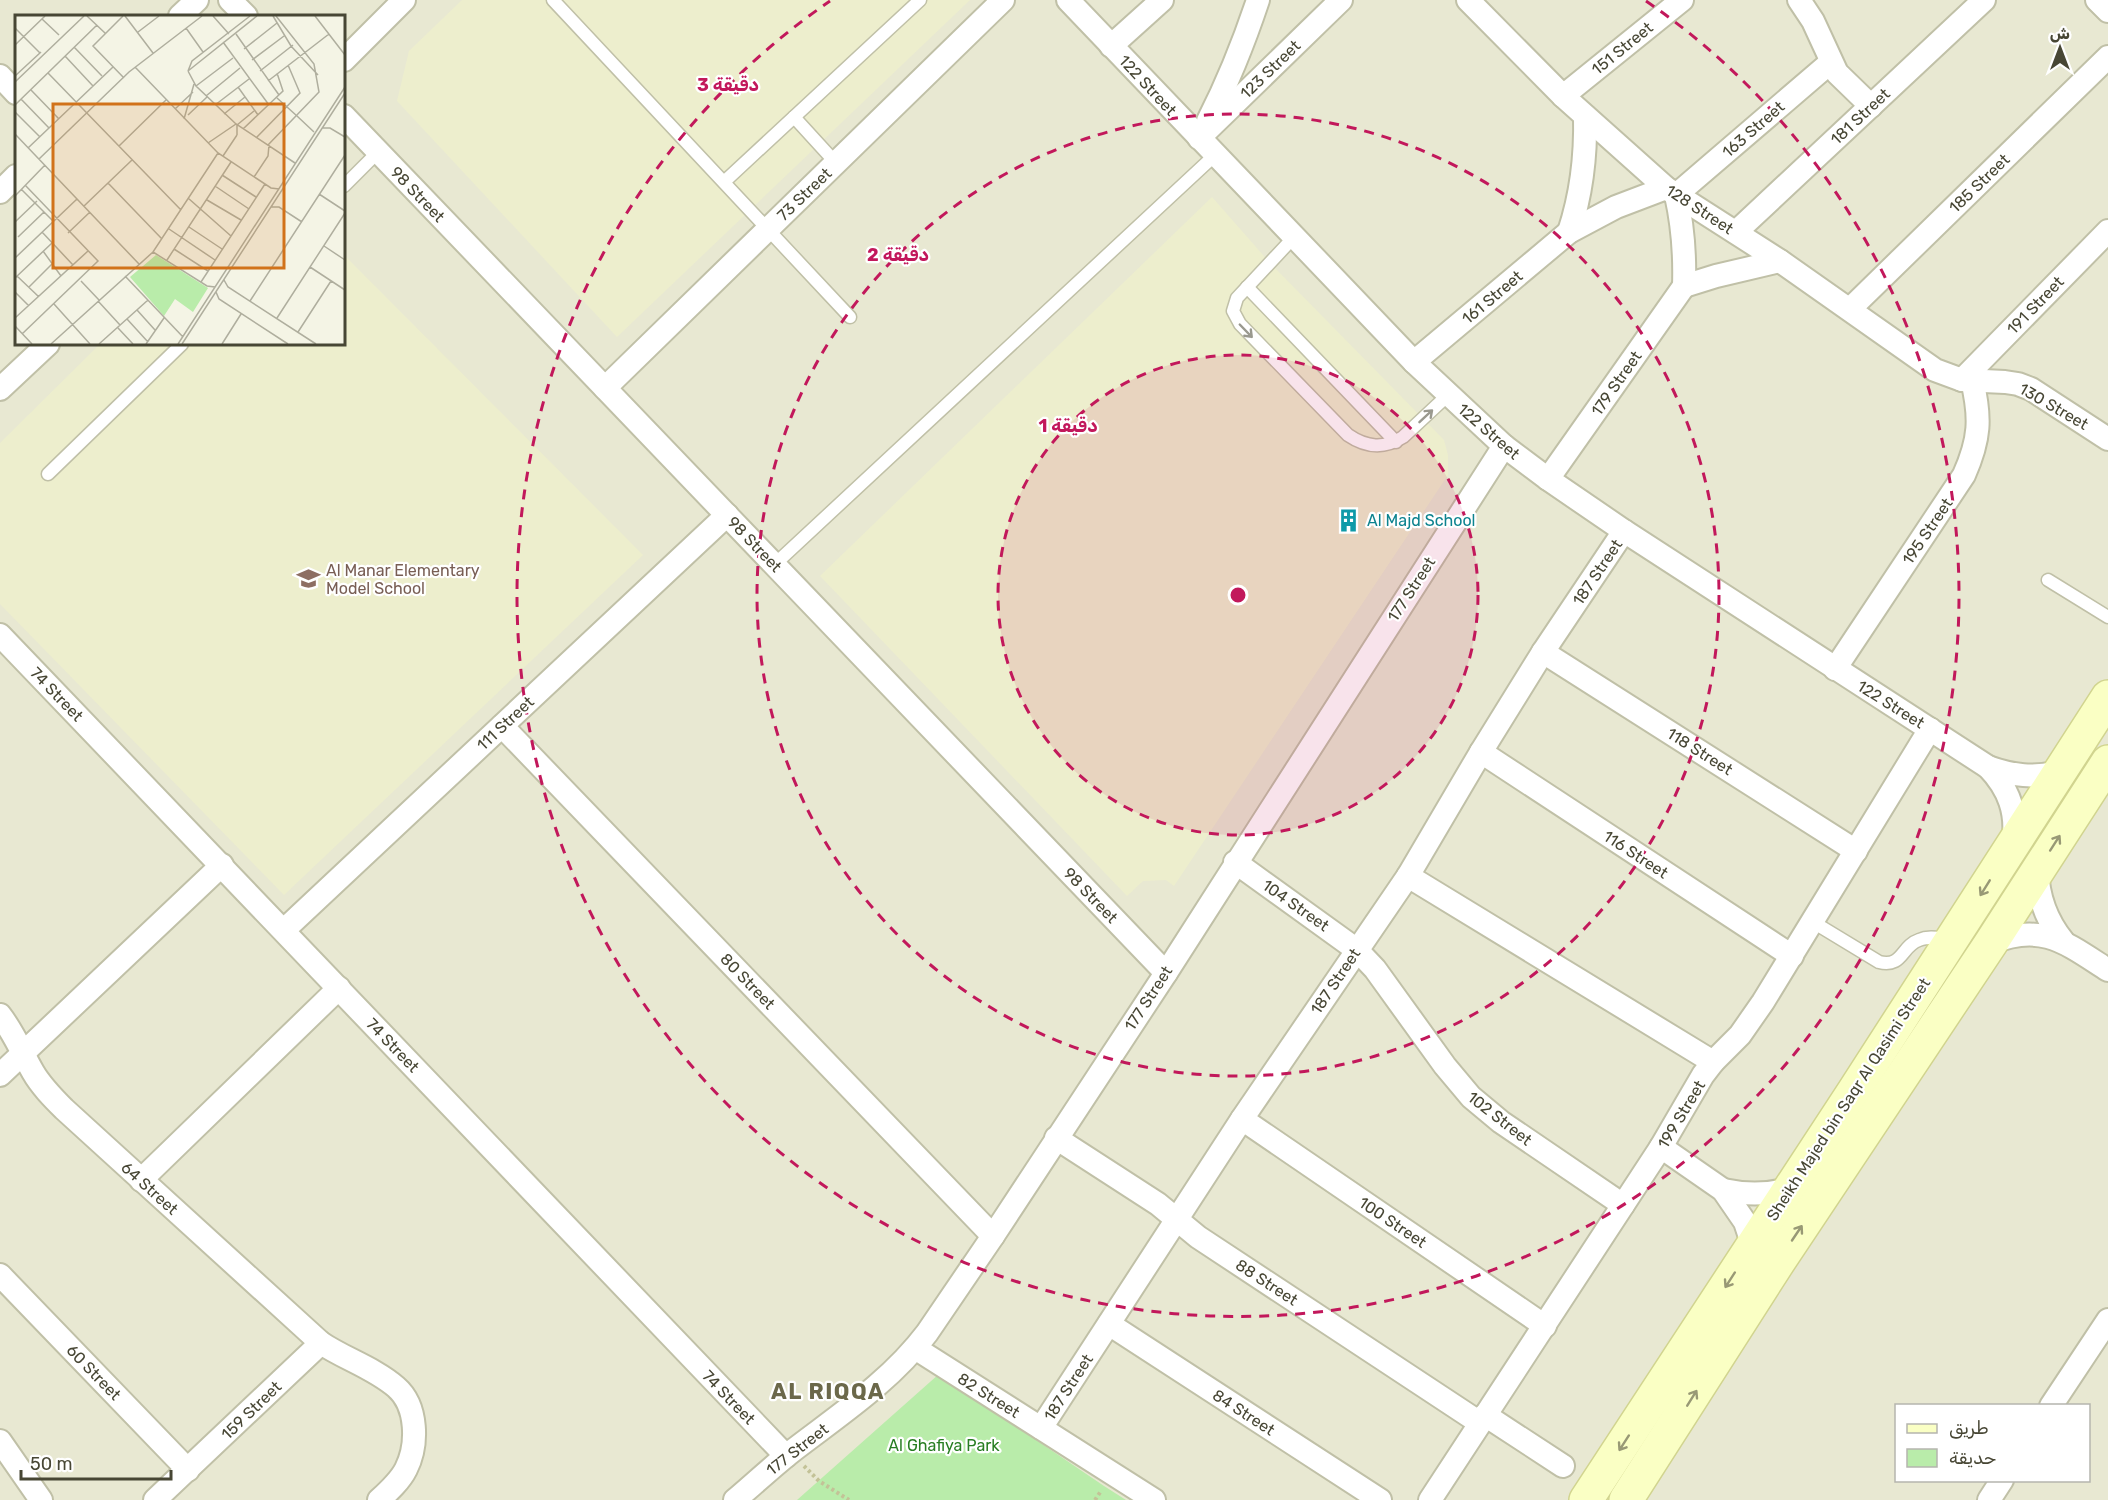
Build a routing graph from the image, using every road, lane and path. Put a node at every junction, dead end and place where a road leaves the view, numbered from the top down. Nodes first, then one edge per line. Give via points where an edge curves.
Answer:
1 (197, 0) edge
2 (230, 0) edge
3 (404, 0) edge
4 (553, 0) edge
5 (920, 0) edge
6 (1003, 0) edge
7 (1068, 0) edge
8 (1162, 0) edge
9 (1258, 0) edge
10 (1341, 0) edge
11 (1682, 0) edge
12 (1799, 0) edge
13 (1984, 0) edge
14 (2097, 0) edge
15 (1477, 3) edge
16 (1961, 8) edge
17 (2108, 11) edge
18 (181, 15) edge
19 (245, 15) edge
20 (1112, 46) junction
21 (2108, 57) edge
22 (345, 59) edge
23 (1831, 62) junction
24 (0, 76) edge
25 (15, 92) edge
26 (1563, 96) junction
27 (1871, 106) junction
28 (1585, 116) junction
29 (345, 117) edge
30 (794, 117) junction
31 (1199, 138) junction
32 (378, 152) junction
33 (1215, 155) junction
34 (836, 163) junction
35 (15, 177) edge
36 (724, 182) junction
37 (345, 185) edge
38 (0, 192) edge
39 (1671, 192) junction
40 (768, 229) junction
41 (2108, 231) edge
42 (1569, 232) junction
43 (1736, 232) junction
44 (1294, 237) junction
45 (1780, 261) junction
46 (1684, 286) junction
47 (1247, 287) junction
48 (1850, 309) junction
49 (850, 317) dead end
50 (47, 345) edge
51 (181, 345) edge
52 (1414, 362) junction
53 (1967, 380) junction
54 (605, 388) junction
55 (0, 389) edge
56 (1448, 396) junction
57 (2108, 439) edge
58 (1396, 442) junction
59 (1504, 446) junction
60 (48, 474) dead end
61 (1548, 479) junction
62 (727, 515) junction
63 (1624, 531) junction
64 (774, 565) junction
65 (2048, 580) dead end
66 (2108, 617) edge
67 (0, 635) edge
68 (1543, 652) junction
69 (1835, 669) junction
70 (2108, 697) edge
71 (502, 726) junction
72 (1930, 729) junction
73 (1480, 752) junction
74 (2108, 762) edge
75 (1988, 767) junction
76 (2060, 772) junction
77 (2013, 844) junction
78 (1856, 851) junction
79 (1235, 862) junction
80 (222, 865) junction
81 (2037, 870) junction
82 (1408, 876) junction
83 (1813, 922) junction
84 (284, 930) junction
85 (1952, 940) junction
86 (2063, 941) junction
87 (1992, 943) junction
88 (1356, 950) junction
89 (1792, 956) junction
90 (2108, 970) edge
91 (1166, 973) junction
92 (1930, 973) junction
93 (339, 988) junction
94 (0, 1015) edge
95 (23, 1053) junction
96 (1713, 1062) junction
97 (1, 1071) edge
98 (1892, 1092) junction
99 (1242, 1119) junction
100 (1056, 1138) junction
101 (1661, 1147) junction
102 (141, 1180) junction
103 (1789, 1189) junction
104 (1723, 1190) junction
105 (1623, 1205) junction
106 (1177, 1218) junction
107 (993, 1236) junction
108 (1753, 1246) junction
109 (0, 1275) edge
110 (2108, 1320) edge
111 (1109, 1324) junction
112 (1545, 1326) junction
113 (321, 1343) junction
114 (915, 1348) junction
115 (2052, 1404) edge
116 (1483, 1419) junction
117 (1041, 1428) junction
118 (3, 1451) edge
119 (788, 1454) junction
120 (1563, 1466) dead end
121 (188, 1470) junction
122 (2001, 1482) edge
123 (41, 1500) edge
124 (155, 1500) edge
125 (379, 1500) edge
126 (735, 1500) edge
127 (849, 1500) edge
128 (1154, 1500) edge
129 (1380, 1500) edge
130 (1430, 1500) edge
131 (1586, 1500) edge
132 (1626, 1500) edge
133 (1989, 1500) edge

1 - 18 street
2 - 19 street
3 - 22 street
4 - 36 lane
5 - 30 lane
6 - 34 street, 73 Street
7 - 20 street, 122 Street
8 - 20 street
9 - 31 street via 1223,92
10 - 31 street, 123 Street
11 - 26 street, 151 Street
12 - 23 street
13 - 16 street, 181 Street
14 - 17 street
15 - 26 street, 128 Street
16 - 27 street, 181 Street
20 - 31 street, 122 Street
21 - 48 street, 185 Street
23 - 27 street via 1845,82
23 - 39 street, 163 Street
24 - 25 street
26 - 28 street, 128 Street
27 - 43 street, 181 Street
28 - 39 street, 128 Street
28 - 42 street via 1583,175
29 - 32 street, 98 Street
30 - 34 lane
30 - 36 lane
31 - 33 street, 122 Street
32 - 37 lane
32 - 54 street, 98 Street
33 - 44 street, 122 Street
33 - 64 lane
34 - 40 street, 73 Street
35 - 38 street
36 - 40 lane
39 - 42 street, 163 Street via 1616,207
39 - 43 street, 128 Street
39 - 46 street via 1684,236
40 - 49 lane
40 - 54 street, 73 Street
41 - 53 street, 191 Street
42 - 52 street, 161 Street
43 - 45 street, 128 Street
44 - 47 lane
44 - 52 street, 122 Street
45 - 46 street
45 - 48 street, 128 Street
46 - 61 street, 179 Street
47 - 58 lane
47 -> 58 lane via 1234,304 1240,324 1348,435 1371,446
48 - 53 street, 128 Street via 1925,364
50 - 55 street
51 - 60 lane
52 - 56 street, 122 Street
53 - 57 street, 130 Street via 2018,384 2031,389
53 - 69 street, 195 Street via 1978,405 1979,429 1964,475
54 - 62 street, 98 Street
58 -> 56 lane
56 - 59 street, 122 Street
59 - 61 street, 122 Street
59 - 79 street, 177 Street
61 - 63 street, 122 Street
62 - 64 street, 98 Street
62 - 71 street, 111 Street
63 - 68 street, 187 Street
63 - 69 street, 122 Street
64 - 91 street, 98 Street
65 - 66 lane
67 - 80 street, 74 Street
68 - 73 street, 187 Street
68 - 78 street, 118 Street
69 - 72 street, 122 Street
70 - 76 street, Sheikh Majed bin Saqr Al Qasimi Street
71 - 84 street, 111 Street
71 - 107 street, 80 Street
72 - 75 street, 122 Street
72 - 78 street, 199 Street
73 - 82 street, 187 Street
73 - 89 street, 116 Street
81 -> 74 street, Sheikh Majed bin Saqr Al Qasimi Street
75 - 76 street, 122 Street via 2024,776
75 - 77 street, 122 Street via 2012,802
76 - 77 street, Sheikh Majed bin Saqr Al Qasimi Street
77 -> 85 street, Sheikh Majed bin Saqr Al Qasimi Street
78 - 83 street, 199 Street
79 - 88 street, 104 Street
79 - 91 street, 177 Street
80 - 84 street, 74 Street
80 - 95 street
81 - 86 street via 2043,908
81 - 87 street, Sheikh Majed bin Saqr Al Qasimi Street
82 - 88 street, 187 Street
82 - 96 street
83 - 85 lane via 1887,964 1918,940
83 - 89 street, 199 Street
84 - 93 street, 74 Street
85 - 92 street, Sheikh Majed bin Saqr Al Qasimi Street
86 - 87 street via 2027,934
86 - 90 street
87 - 98 street, Sheikh Majed bin Saqr Al Qasimi Street
88 - 99 street, 187 Street
88 - 105 street, 102 Street via 1375,969 1471,1097 1501,1122
89 - 96 street, 199 Street via 1740,1035
91 - 100 street, 177 Street
92 - 98 street via 1940,974 1943,987 1890,1070
92 - 103 street, Sheikh Majed bin Saqr Al Qasimi Street
93 - 102 street
93 - 119 street, 74 Street
94 - 95 street, 64 Street
95 - 97 street
95 - 102 street, 64 Street via 46,1091
96 - 101 street, 199 Street
132 -> 98 street, Sheikh Majed bin Saqr Al Qasimi Street
99 - 106 street, 187 Street
99 - 112 street, 100 Street
100 - 106 street, 88 Street
100 - 107 street, 177 Street
101 - 104 street
101 - 105 street, 199 Street
102 - 113 street, 64 Street
103 - 104 street via 1749,1194
103 - 108 street, Sheikh Majed bin Saqr Al Qasimi Street
104 - 108 street via 1745,1222
105 - 112 street, 199 Street
106 - 111 street, 187 Street
106 - 116 street, 88 Street via 1198,1237
107 - 114 street, 177 Street
108 -> 131 street, Sheikh Majed bin Saqr Al Qasimi Street
109 - 121 street, 60 Street
110 - 115 street
111 - 117 street, 187 Street
111 - 129 street, 84 Street
112 - 116 street, 199 Street
113 - 121 street, 159 Street
113 - 125 street, 64 Street via 381,1376 398,1388 407,1401 412,1418 412,1452 395,1485
114 - 117 street, 82 Street
114 - 119 street, 177 Street via 856,1404
116 - 120 street, 88 Street
116 - 130 street, 199 Street
117 - 128 street, 82 Street
118 - 123 street
119 - 126 street, 177 Street
119 - 127 path
121 - 124 street, 159 Street
122 - 133 street

